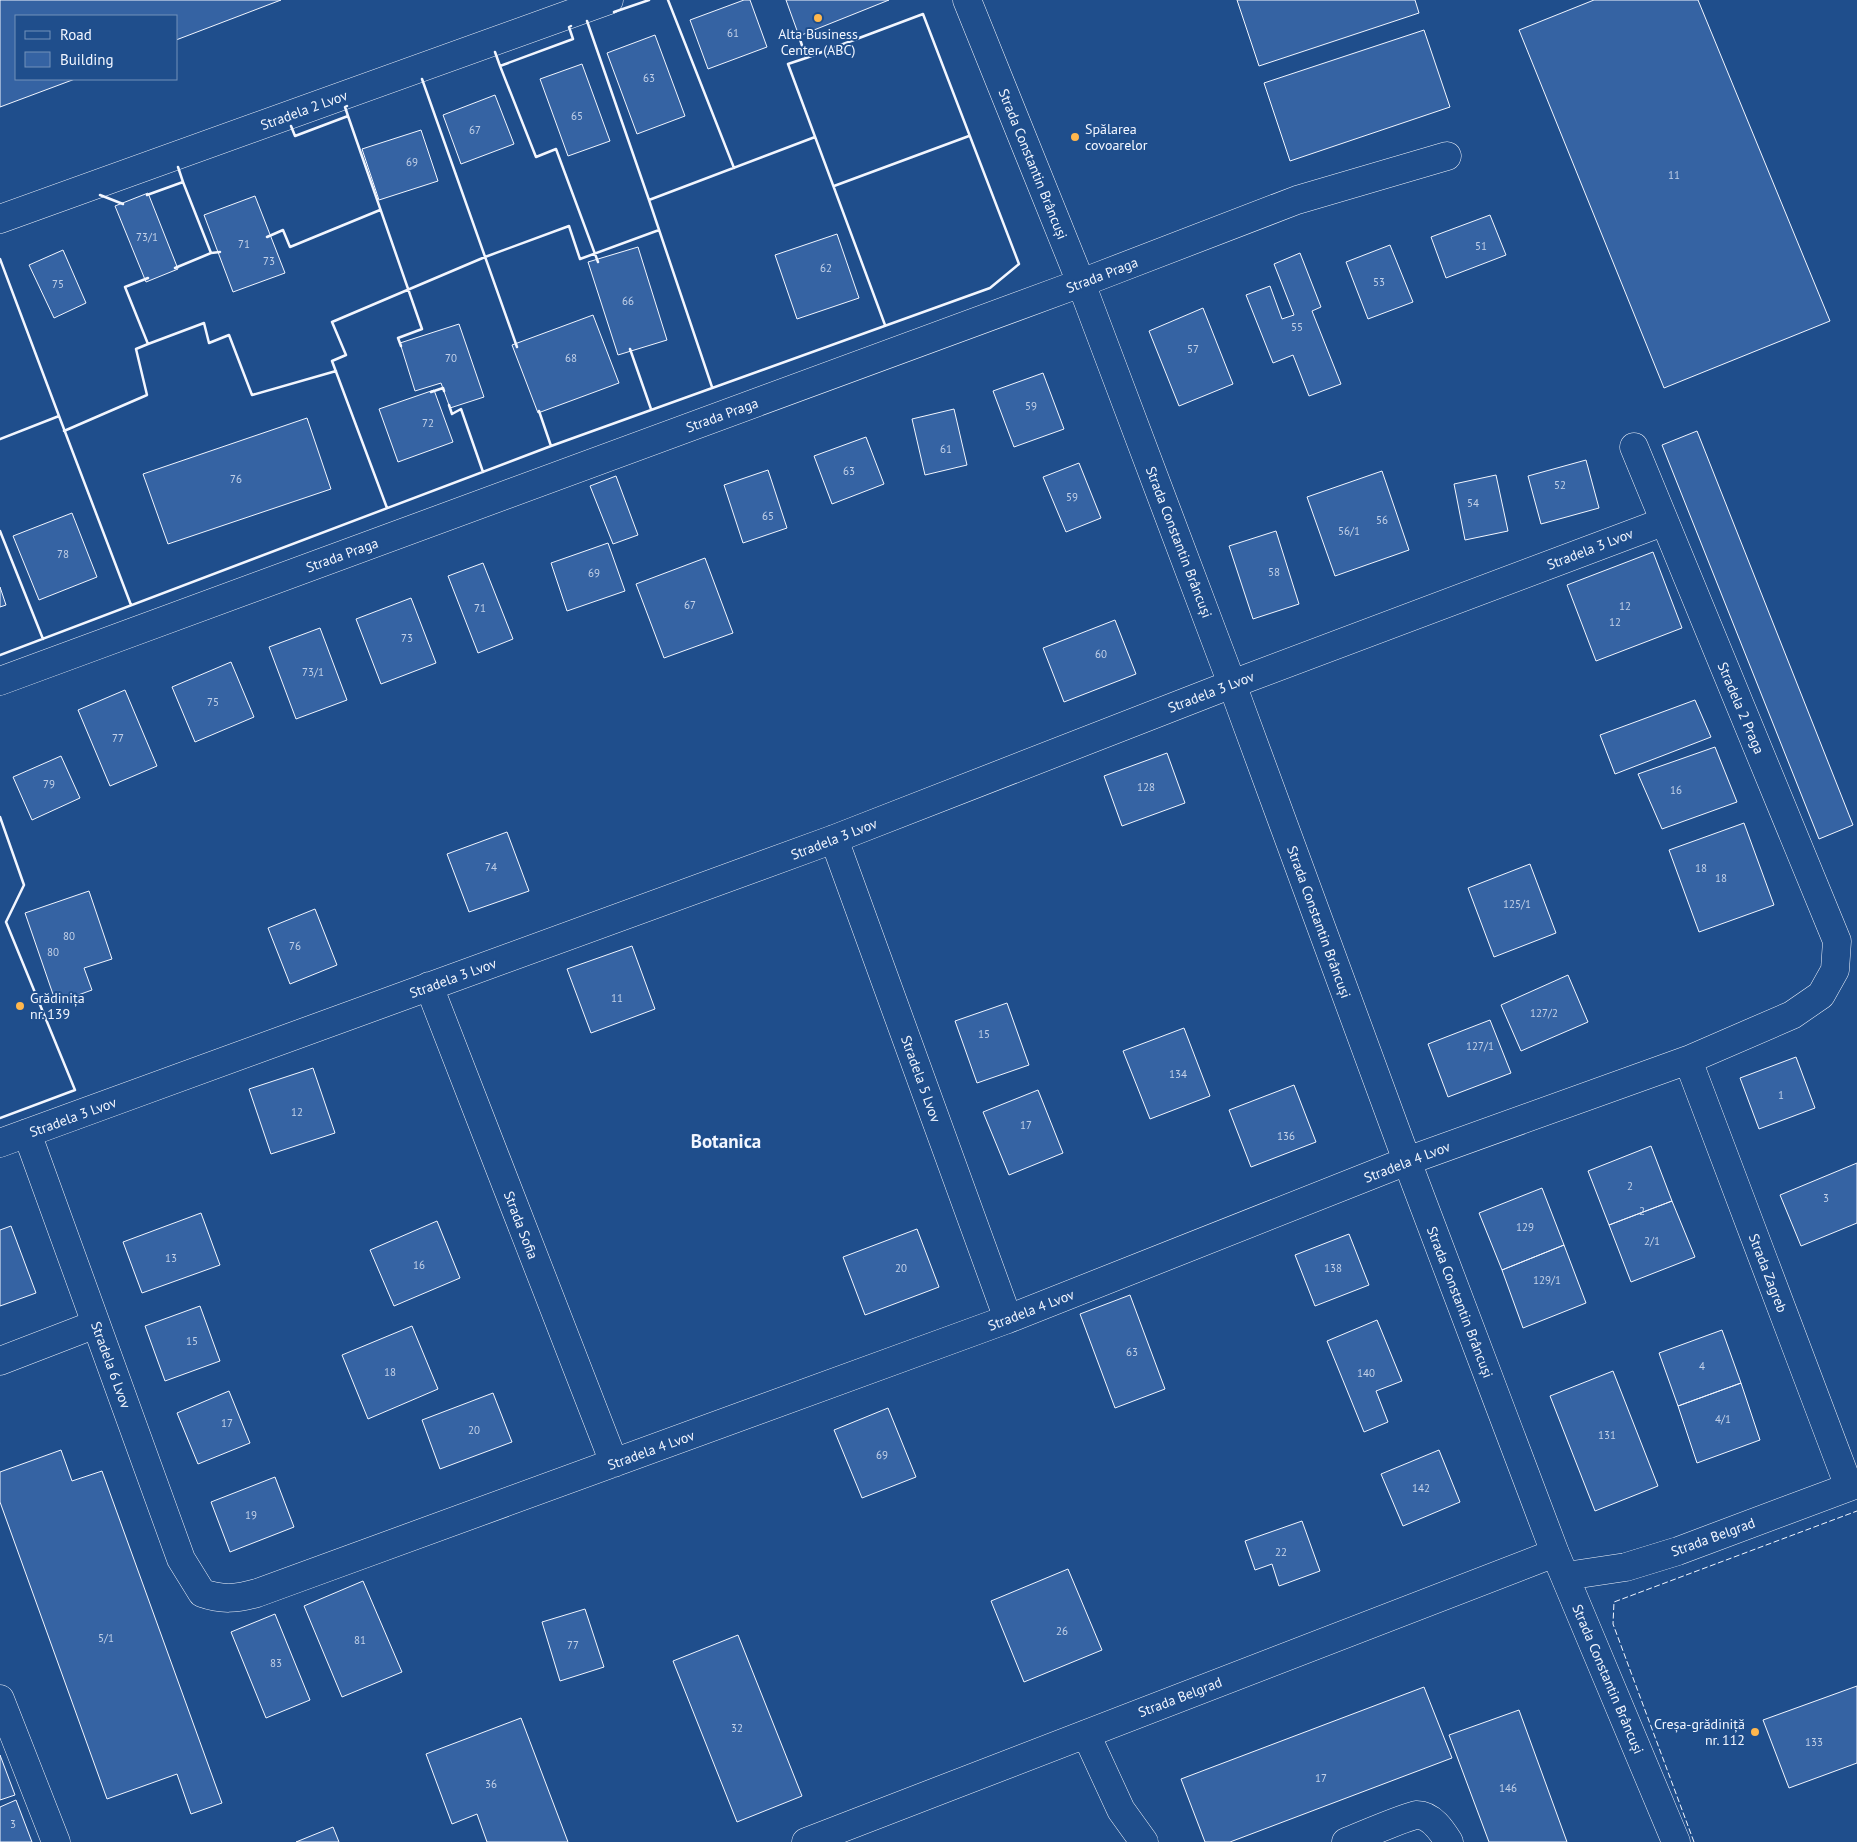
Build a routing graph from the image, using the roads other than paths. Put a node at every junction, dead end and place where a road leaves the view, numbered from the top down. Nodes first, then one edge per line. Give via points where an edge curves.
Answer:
1 (609, 0) edge
2 (968, 0) edge
3 (1446, 156) dead end
4 (0, 219) edge
5 (1081, 283) junction
6 (1634, 447) dead end
7 (1663, 522) junction
8 (0, 680) edge
9 (1232, 684) junction
10 (834, 840) junction
11 (1835, 970) joint
12 (429, 986) junction
13 (1688, 1060) junction
14 (27, 1133) junction
15 (0, 1144) edge
16 (1406, 1161) junction
17 (1008, 1320) junction
18 (96, 1324) junction
19 (0, 1361) edge
20 (614, 1463) junction
21 (1853, 1485) edge
22 (1560, 1565) junction
23 (202, 1593) joint
24 (0, 1699) edge
25 (1086, 1734) junction
26 (56, 1842) edge
27 (806, 1842) edge
28 (1144, 1842) edge
29 (1346, 1842) edge
30 (1449, 1842) edge
31 (1676, 1842) edge

1 - 4 street, Stradela 2 Lvov
2 - 5 street, Strada Constantin Brâncuși
3 - 5 street, Strada Praga via 1297,200
5 - 8 street, Strada Praga
5 - 9 street, Strada Constantin Brâncuși
6 - 7 street, Stradela 2 Praga
7 - 9 street, Stradela 3 Lvov
7 - 11 street, Stradela 2 Praga via 1838,941
9 - 10 street, Stradela 3 Lvov
9 - 16 street, Strada Constantin Brâncuși
10 - 12 street, Stradela 3 Lvov
10 - 17 street, Stradela 5 Lvov
11 - 13 street, Stradela 4 Lvov via 1821,995 1792,1014
12 - 14 street, Stradela 3 Lvov
12 - 20 street, Strada Sofia
13 - 16 street, Stradela 4 Lvov
13 - 21 street, Strada Zagreb
14 - 15 street, Stradela 3 Lvov
14 - 18 street, Stradela 6 Lvov
16 - 17 street, Stradela 4 Lvov
16 - 22 street, Strada Constantin Brâncuși
17 - 20 street, Stradela 4 Lvov
18 - 19 street
18 - 23 street, Stradela 6 Lvov via 181,1559
20 - 23 street, Stradela 4 Lvov via 257,1593 235,1599
21 - 22 street, Strada Belgrad via 1678,1551 1626,1567
22 - 25 street, Strada Belgrad
22 - 31 street, Strada Constantin Brâncuși
24 - 26 street
25 - 27 street, Strada Belgrad
25 - 28 street via 1121,1810
29 - 30 street via 1416,1815 1431,1820

